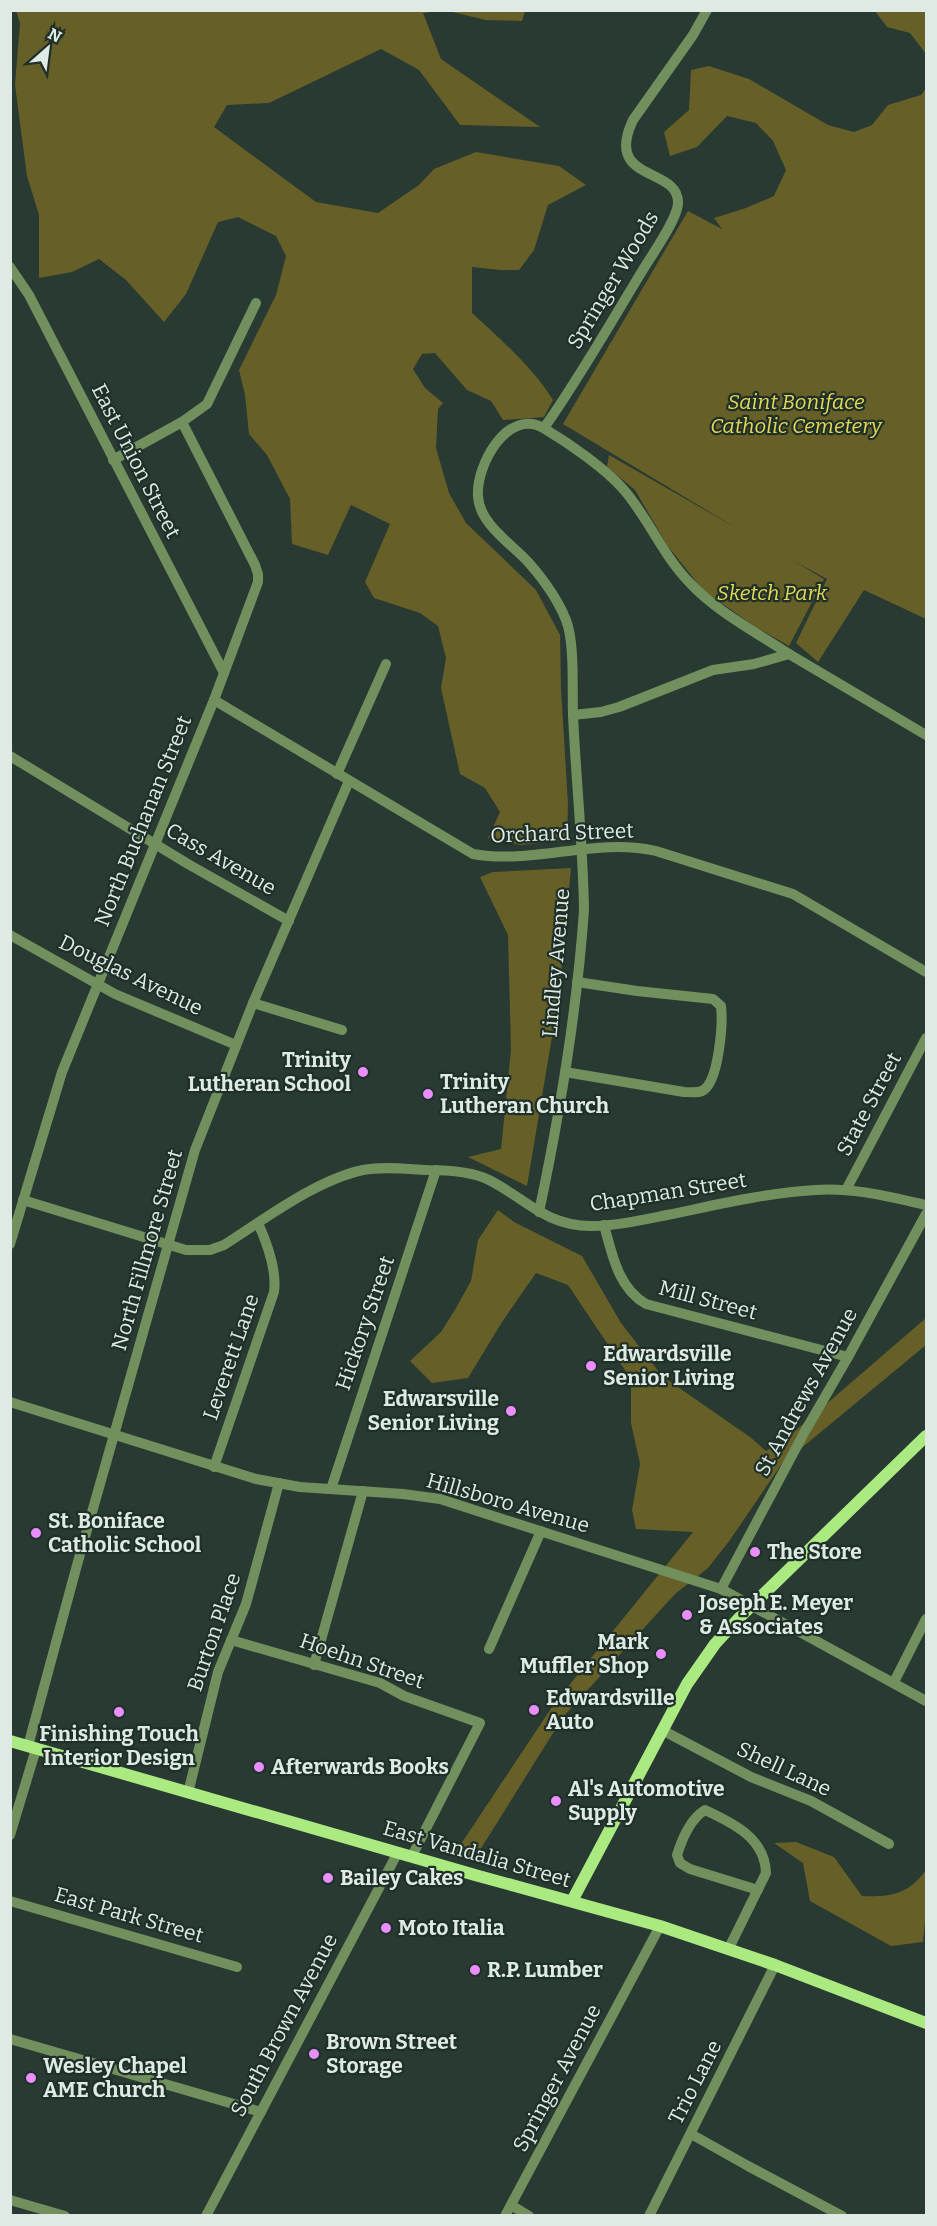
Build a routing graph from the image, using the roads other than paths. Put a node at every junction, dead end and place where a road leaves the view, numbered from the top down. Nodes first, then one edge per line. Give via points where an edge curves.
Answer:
1 (707, 10) edge
2 (10, 267) edge
3 (256, 303) dead end
4 (182, 422) junction
5 (544, 428) junction
6 (113, 460) junction
7 (789, 654) junction
8 (386, 664) dead end
9 (224, 673) junction
10 (214, 700) junction
11 (573, 715) junction
12 (927, 735) edge
13 (10, 756) edge
14 (337, 774) junction
15 (349, 782) junction
16 (155, 844) junction
17 (580, 848) junction
18 (289, 921) junction
19 (10, 935) edge
20 (927, 972) edge
21 (577, 981) junction
22 (97, 984) junction
23 (253, 1003) junction
24 (342, 1030) dead end
25 (927, 1038) edge
26 (236, 1045) junction
27 (565, 1072) junction
28 (436, 1170) junction
29 (846, 1190) junction
30 (23, 1200) junction
31 (927, 1205) edge
32 (539, 1212) junction
33 (927, 1214) edge
34 (258, 1223) junction
35 (604, 1226) junction
36 (10, 1244) edge
37 (168, 1245) junction
38 (848, 1358) junction
39 (10, 1402) edge
40 (114, 1435) junction
41 (927, 1436) edge
42 (214, 1467) junction
43 (279, 1483) junction
44 (331, 1489) junction
45 (363, 1491) junction
46 (541, 1531) junction
47 (721, 1589) junction
48 (750, 1606) junction
49 (927, 1619) edge
50 (231, 1640) junction
51 (489, 1649) dead end
52 (314, 1665) junction
53 (894, 1683) junction
54 (927, 1701) edge
55 (662, 1730) junction
56 (10, 1741) edge
57 (32, 1748) junction
58 (188, 1793) junction
59 (10, 1835) edge
60 (889, 1844) dead end
61 (398, 1852) junction
62 (412, 1856) junction
63 (758, 1890) junction
64 (10, 1901) edge
65 (572, 1901) junction
66 (660, 1926) junction
67 (729, 1948) junction
68 (775, 1965) junction
69 (237, 1967) dead end
70 (927, 2023) edge
71 (10, 2040) edge
72 (261, 2112) junction
73 (691, 2134) junction
74 (10, 2200) edge
75 (511, 2205) junction
76 (65, 2216) edge
77 (206, 2216) edge
78 (505, 2216) edge
79 (529, 2216) edge
80 (649, 2216) edge
81 (842, 2216) edge

1 - 5 street, Springer Woods via 626,136 626,150 633,164 672,188 678,206 660,242
2 - 6 street, East Union Street via 29,295
3 - 4 street via 211,399
4 - 6 street
4 - 9 street, North Buchanan Street via 258,574 256,591
5 - 7 street via 614,479 676,567 702,595
5 - 11 street via 519,425 499,439 481,473 478,496 488,521 530,563 566,618 572,640
6 - 9 street, East Union Street
7 - 11 street via 713,670 619,707
7 - 12 street
8 - 14 street
9 - 10 street, North Buchanan Street
10 - 14 street, Orchard Street
10 - 16 street, North Buchanan Street
11 - 17 street, Lindley Avenue
13 - 16 street, Cass Avenue
14 - 15 street, Orchard Street
15 - 17 street, Orchard Street via 473,854 509,856
15 - 18 street, North Fillmore Street
16 - 18 street, Cass Avenue
16 - 22 street, North Buchanan Street
17 - 20 street, Orchard Street via 640,848 781,888
17 - 21 street, Lindley Avenue via 584,910
18 - 23 street, North Fillmore Street
19 - 22 street, Douglas Avenue
21 - 27 street, Lindley Avenue
21 - 27 street via 713,999 721,1006 720,1037 713,1080 700,1092
22 - 26 street, Douglas Avenue
22 - 30 street, North Buchanan Street via 62,1072
23 - 24 street
23 - 26 street, North Fillmore Street
25 - 29 street, State Street
26 - 37 street, North Fillmore Street via 200,1136
27 - 32 street, Lindley Avenue
28 - 32 street, Chapman Street via 490,1181
28 - 34 street, Chapman Street via 366,1170 348,1174
28 - 44 street, Hickory Street
29 - 31 street, Chapman Street
29 - 35 street, Chapman Street via 781,1194
30 - 36 street, North Buchanan Street
30 - 37 street, Chapman Street
32 - 35 street, Chapman Street via 573,1224
33 - 38 street, St Andrews Avenue
34 - 37 street, Chapman Street via 210,1250
34 - 42 street, Leverett Lane via 274,1276 274,1293
35 - 38 street, Mill Street via 624,1284 646,1304
37 - 40 street, North Fillmore Street
38 - 47 street, St Andrews Avenue
39 - 40 street, Hillsboro Avenue
40 - 42 street, Hillsboro Avenue
40 - 57 street, North Fillmore Street
41 - 48 main road
42 - 43 street, Hillsboro Avenue
43 - 44 street, Hillsboro Avenue
43 - 50 street, Burton Place via 246,1604
44 - 45 street, Hillsboro Avenue
45 - 46 street, Hillsboro Avenue via 440,1500
45 - 52 street
46 - 47 street, Hillsboro Avenue
46 - 51 street
47 - 48 street, Hillsboro Avenue
48 - 53 street, Hillsboro Avenue
48 - 55 main road via 709,1652
49 - 53 street
50 - 52 street, Hoehn Street
50 - 58 street, Burton Place via 218,1672
52 - 62 street, Hoehn Street via 380,1683 404,1696 480,1723
53 - 54 street, Hillsboro Avenue
55 - 60 street, Shell Lane via 751,1777 811,1801
55 - 65 main road
56 - 57 main road, East Vandalia Street
57 - 58 main road, East Vandalia Street
57 - 59 street, North Fillmore Street
58 - 61 main road, East Vandalia Street
61 - 62 main road, East Vandalia Street
61 - 72 street, South Brown Avenue
62 - 65 main road, East Vandalia Street
63 - 63 street via 766,1873 762,1850 735,1824 705,1810 697,1815 680,1845 677,1855 681,1863
63 - 67 street
64 - 69 street, East Park Street
65 - 66 main road, East Vandalia Street
66 - 67 main road, East Vandalia Street
66 - 75 street, Springer Avenue
67 - 68 main road, East Vandalia Street
68 - 70 main road, East Vandalia Street
68 - 73 street, Trio Lane
71 - 72 street
72 - 77 street, South Brown Avenue
73 - 80 street, Trio Lane
73 - 81 street
74 - 76 street
75 - 78 street, Springer Avenue
75 - 79 street

